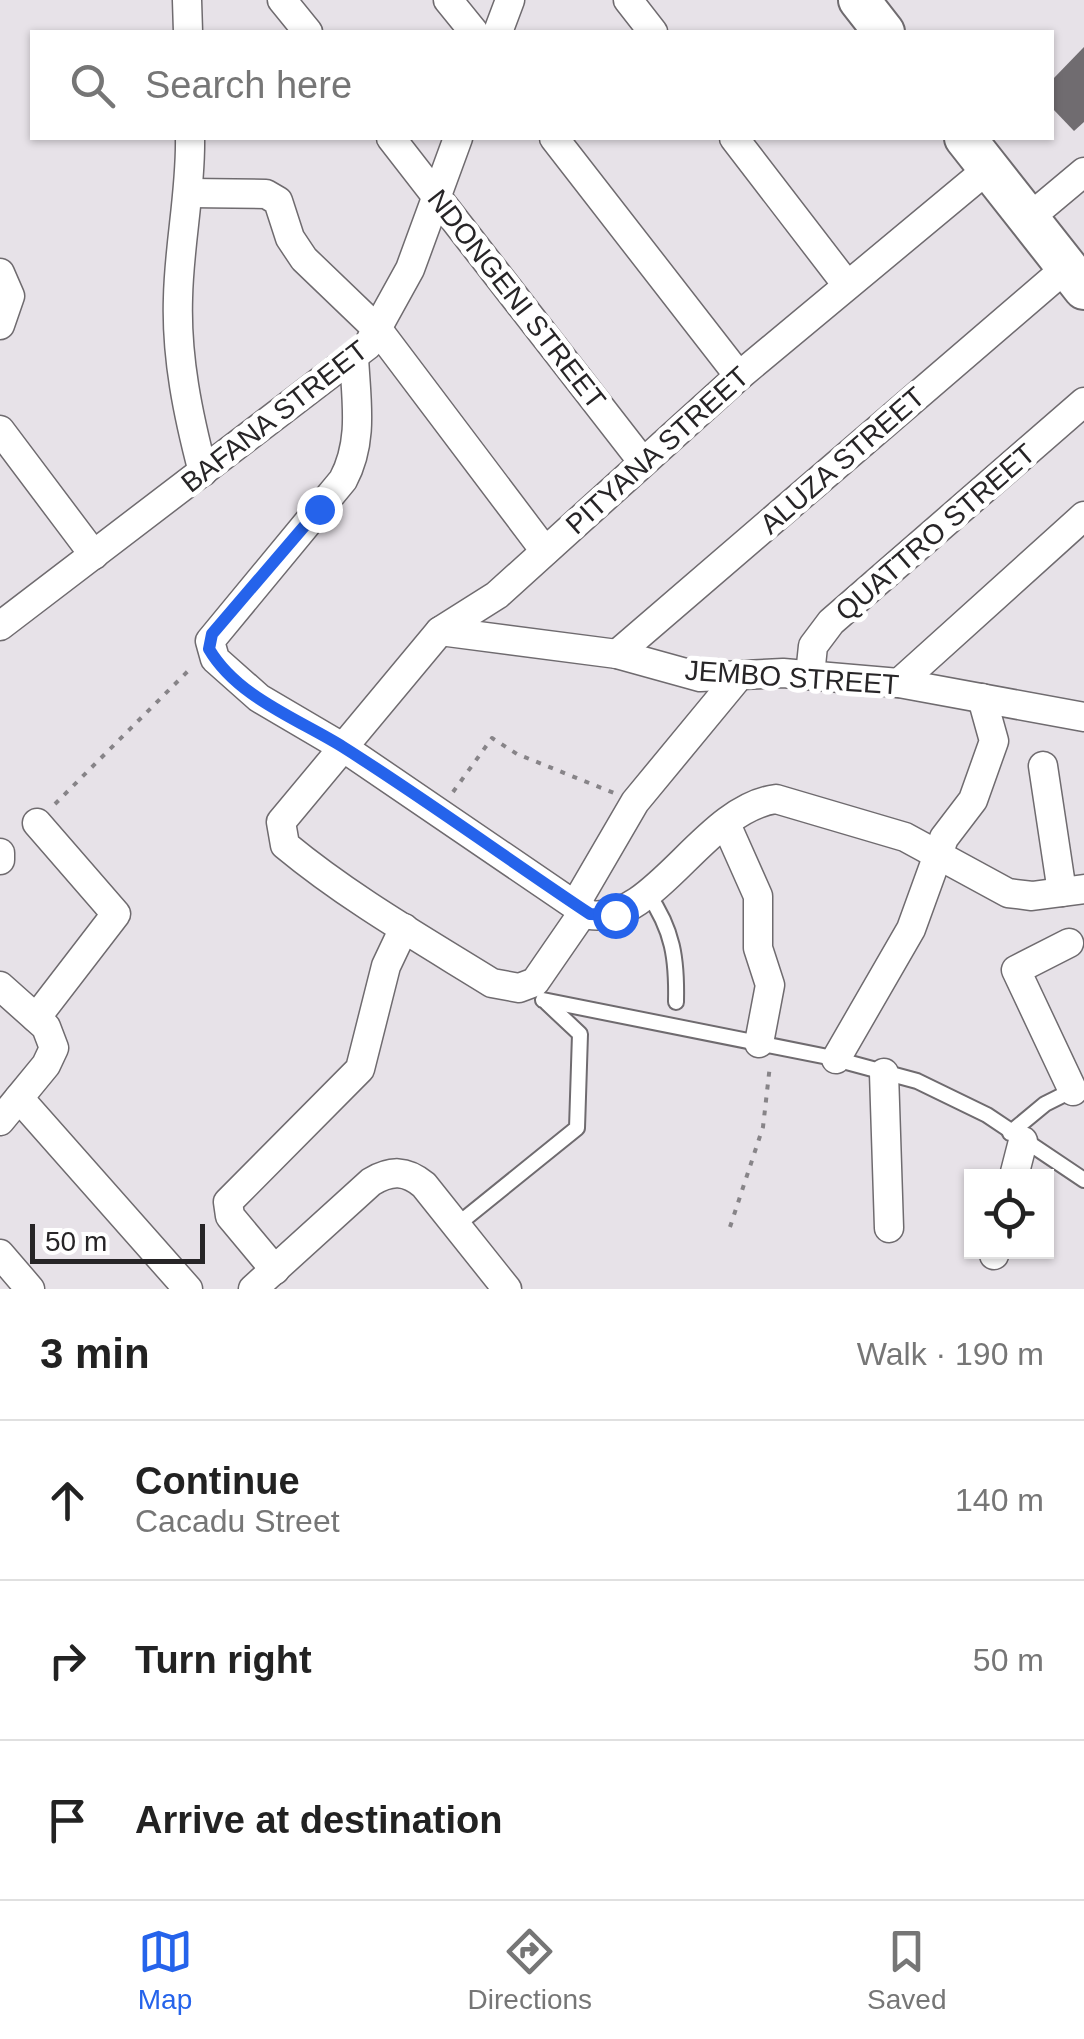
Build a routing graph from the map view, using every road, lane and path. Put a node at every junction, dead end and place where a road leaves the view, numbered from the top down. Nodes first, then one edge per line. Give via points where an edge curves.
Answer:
1 (187, 0) edge
2 (282, 0) edge
3 (448, 0) edge
4 (510, 0) edge
5 (628, 0) edge
6 (858, 0) edge
7 (188, 30) edge
8 (306, 30) edge
9 (472, 30) edge
10 (499, 30) edge
11 (651, 30) edge
12 (882, 30) edge
13 (190, 140) edge
14 (393, 140) edge
15 (457, 140) edge
16 (556, 140) edge
17 (736, 140) edge
18 (977, 153) edge
19 (1084, 172) edge
20 (190, 193) junction
21 (436, 195) junction
22 (1029, 218) junction
23 (0, 273) edge
24 (1076, 278) edge
25 (847, 285) junction
26 (0, 325) edge
27 (379, 331) junction
28 (354, 357) junction
29 (738, 376) junction
30 (1084, 402) edge
31 (0, 430) edge
32 (642, 460) junction
33 (203, 472) junction
34 (1084, 516) edge
35 (545, 552) junction
36 (94, 555) junction
37 (0, 626) edge
38 (440, 630) junction
39 (209, 649) junction
40 (618, 654) junction
41 (810, 675) junction
42 (739, 676) junction
43 (899, 683) junction
44 (982, 698) junction
45 (1084, 717) edge
46 (344, 748) junction
47 (1042, 766) dead end
48 (636, 802) junction
49 (439, 812) junction
50 (36, 823) joint
51 (726, 824) junction
52 (937, 854) junction
53 (1073, 890) edge
54 (648, 894) junction
55 (580, 908) junction
56 (404, 928) junction
57 (1069, 942) dead end
58 (0, 986) edge
59 (535, 993) junction
60 (676, 1002) dead end
61 (36, 1018) junction
62 (765, 1044) junction
63 (836, 1059) junction
64 (884, 1072) junction
65 (1078, 1088) edge
66 (19, 1098) junction
67 (0, 1121) edge
68 (1016, 1137) junction
69 (1014, 1169) edge
70 (1084, 1180) edge
71 (458, 1225) junction
72 (730, 1227) dead end
73 (889, 1228) dead end
74 (0, 1254) edge
75 (275, 1270) junction
76 (30, 1289) edge
77 (188, 1289) edge
78 (253, 1289) edge
79 (506, 1289) edge

1 - 7 street
2 - 8 street
3 - 9 street
4 - 10 street
5 - 11 street
6 - 12 street
13 - 20 street
14 - 21 street, NDONGENI STREET
15 - 21 street, BAFANA STREET
16 - 29 street
17 - 25 street
18 - 22 street
18 - 25 street, PITYANA STREET
19 - 22 street
20 - 27 street via 272,196 304,259
20 - 33 street via 177,302 183,388
21 - 27 street, BAFANA STREET
21 - 32 street, NDONGENI STREET
22 - 24 street
23 - 26 street via 10,296
24 - 40 street, ALUZA STREET
25 - 29 street, PITYANA STREET
27 - 28 street, BAFANA STREET
27 - 35 street
28 - 33 street, BAFANA STREET
28 - 39 street via 358,438 352,464 212,634
29 - 32 street, PITYANA STREET
30 - 41 street, QUATTRO STREET via 831,622 813,646
31 - 36 street
32 - 35 street, PITYANA STREET
33 - 36 street, BAFANA STREET
34 - 43 street
35 - 38 street, PITYANA STREET via 498,595
36 - 37 street, BAFANA STREET
38 - 40 street, JEMBO STREET
38 - 46 street, PITYANA STREET
39 - 46 street via 259,698
39 - 50 path
40 - 42 street, JEMBO STREET via 700,677
41 - 42 street, JEMBO STREET
41 - 43 street, JEMBO STREET
42 - 48 street
43 - 44 street, JEMBO STREET
44 - 45 street, JEMBO STREET
44 - 52 street via 994,741 973,800
46 - 49 street
46 - 56 street, PITYANA STREET via 287,810 280,834 284,845 326,878
47 - 53 street
48 - 49 path via 492,738
48 - 55 street
49 - 55 street
50 - 61 street via 116,914
51 - 52 street via 776,799 885,830
51 - 54 street
51 - 62 street via 758,896 758,948 770,985
52 - 53 street via 1008,893
52 - 63 street via 911,928
54 - 55 street via 615,915
54 - 60 lane via 675,949
55 - 59 street
56 - 59 street via 492,983
56 - 75 street via 381,982 360,1069 228,1202 230,1216
57 - 65 street via 1016,970
58 - 61 street
59 - 62 lane
59 - 71 lane via 580,1034 577,1128
61 - 66 street via 53,1042 46,1066
62 - 63 lane
62 - 72 path via 763,1127
63 - 64 lane
64 - 68 lane via 987,1115
64 - 73 street
65 - 68 lane via 1045,1104
66 - 67 street
66 - 77 street
68 - 69 street
68 - 70 lane
71 - 75 street via 424,1185 405,1173 386,1174
71 - 79 street
74 - 76 street
75 - 78 street

